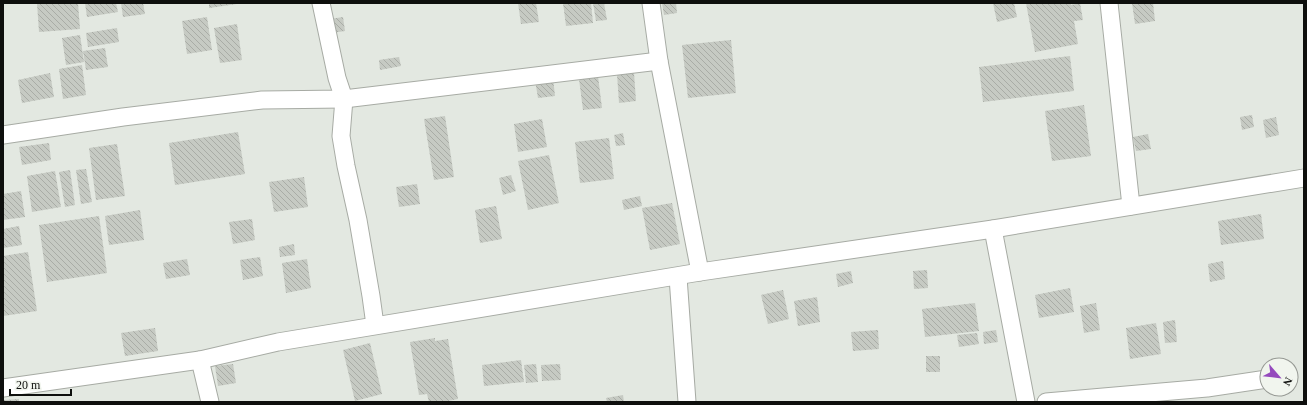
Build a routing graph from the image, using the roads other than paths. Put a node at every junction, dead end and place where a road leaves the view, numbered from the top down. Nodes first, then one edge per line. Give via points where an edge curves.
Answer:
1 (321, 3) edge
2 (651, 3) edge
3 (1109, 3) edge
4 (659, 61) junction
5 (344, 99) junction
6 (3, 135) edge
7 (1304, 178) edge
8 (1131, 206) junction
9 (993, 229) junction
10 (700, 272) junction
11 (678, 277) junction
12 (375, 325) junction
13 (200, 360) junction
14 (1259, 379) edge
15 (3, 388) edge
16 (210, 402) edge
17 (687, 402) edge
18 (1026, 402) edge
19 (1046, 402) edge

1 - 5 street
2 - 4 street
3 - 8 street
4 - 5 street
4 - 10 street
5 - 6 street via 262,100
5 - 12 street via 341,136 372,296
7 - 8 street
8 - 9 street
9 - 10 street
9 - 18 street
10 - 11 street
11 - 12 street
11 - 17 street
12 - 13 street via 278,342
13 - 15 street
13 - 16 street
14 - 19 street via 1207,388

